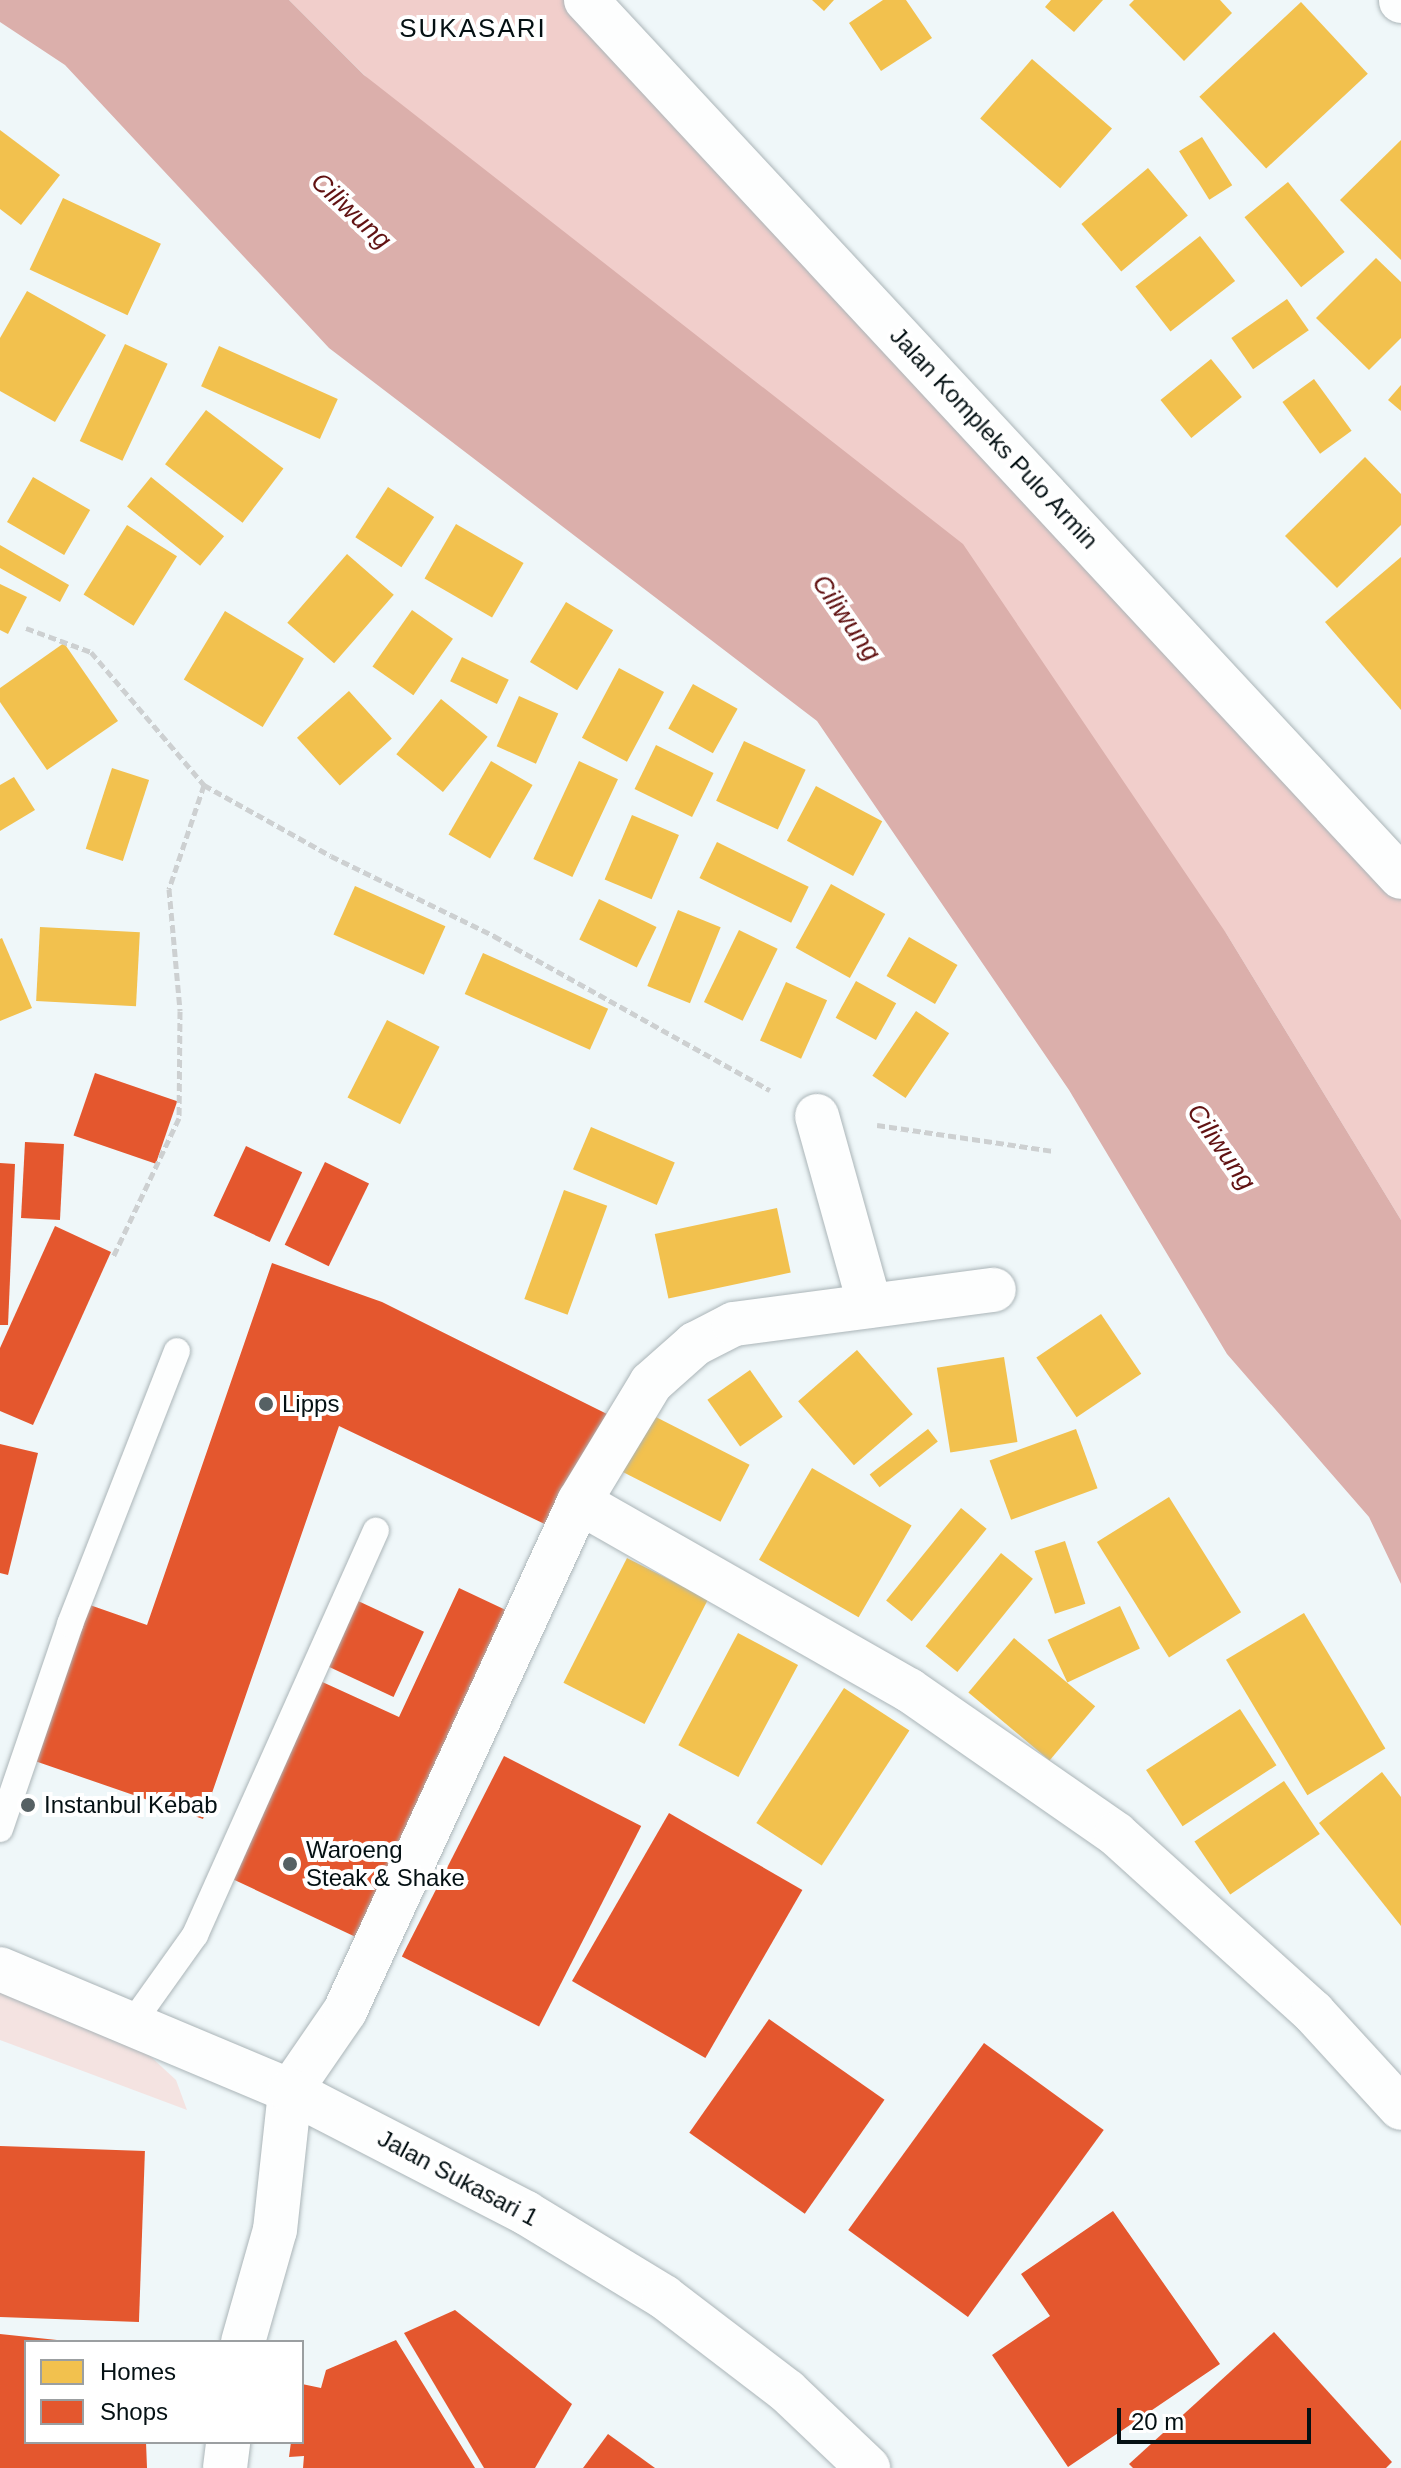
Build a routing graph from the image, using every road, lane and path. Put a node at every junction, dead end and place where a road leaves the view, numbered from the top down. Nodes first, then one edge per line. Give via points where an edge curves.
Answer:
1 (586, 0) edge
2 (26, 628) dead end
3 (204, 785) junction
4 (1401, 877) edge
5 (817, 1116) junction
6 (1054, 1151) dead end
7 (113, 1257) dead end
8 (994, 1290) dead end
9 (870, 1306) junction
10 (177, 1351) dead end
11 (579, 1502) junction
12 (376, 1531) dead end
13 (0, 1829) edge
14 (0, 1969) edge
15 (133, 2022) junction
16 (290, 2091) junction
17 (1401, 2108) edge
18 (244, 2340) edge
19 (228, 2444) edge
20 (225, 2468) edge
21 (868, 2468) edge

1 - 4 street, Jalan Kompleks Pulo Armin
2 - 3 path via 91,652
3 - 5 path via 331,856 494,936
3 - 7 path via 169,889 180,1011 179,1118
5 - 6 path
5 - 9 street
8 - 9 street
9 - 11 street via 734,1324 695,1344 651,1383
10 - 13 lane via 70,1624
11 - 16 street via 345,2011
11 - 17 street via 897,1682 1116,1834 1313,2012
12 - 15 lane via 195,1935
14 - 15 street, Jalan Sukasari 1
15 - 16 street, Jalan Sukasari 1
16 - 18 street via 275,2230
16 - 21 street, Jalan Sukasari 1 via 526,2213 664,2297 787,2391
19 - 20 street

